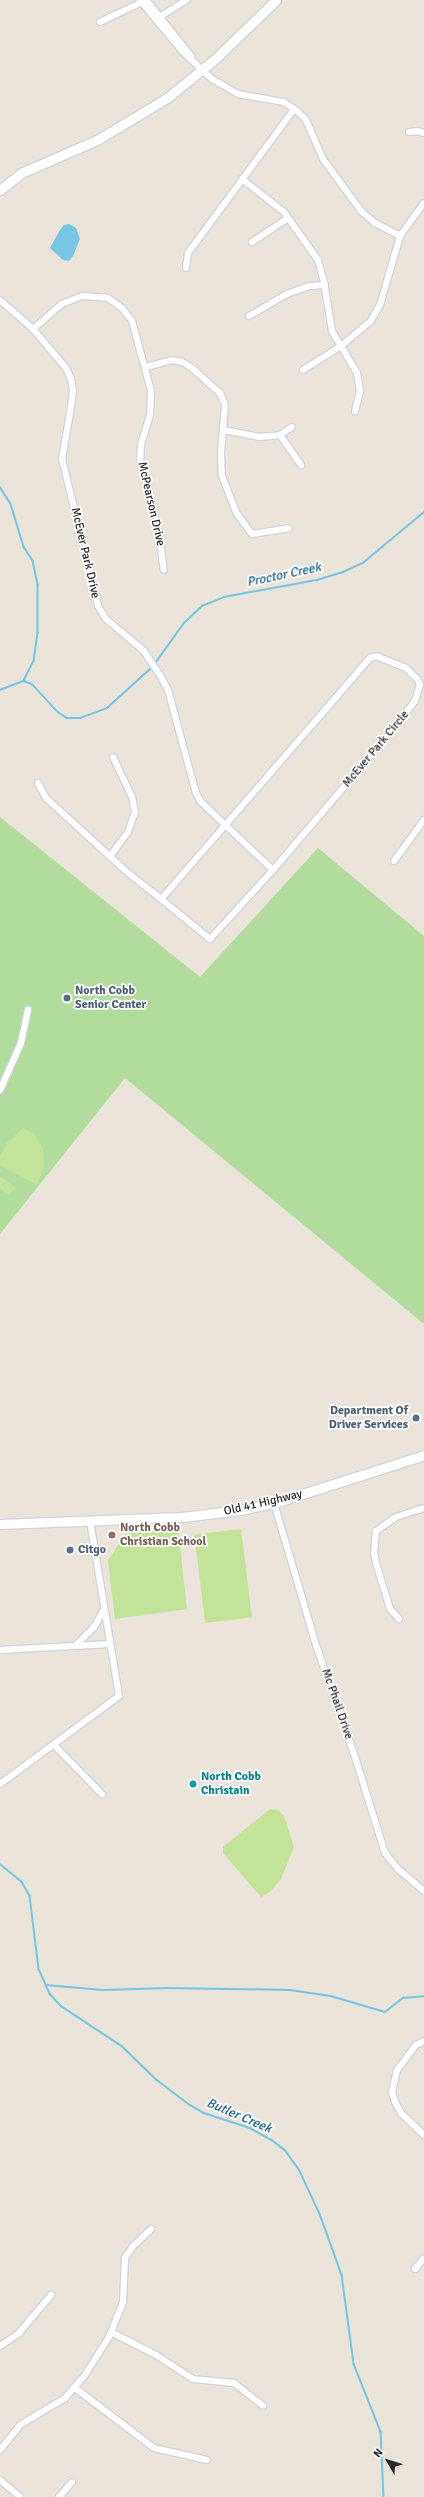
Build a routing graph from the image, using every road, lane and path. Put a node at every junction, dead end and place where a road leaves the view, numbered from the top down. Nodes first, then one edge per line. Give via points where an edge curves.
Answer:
1 (143, 0) edge
2 (186, 0) edge
3 (276, 0) edge
4 (157, 18) junction
5 (100, 22) dead end
6 (202, 70) junction
7 (294, 109) junction
8 (409, 132) dead end
9 (424, 133) edge
10 (242, 180) junction
11 (0, 190) edge
12 (424, 204) edge
13 (288, 218) junction
14 (400, 236) junction
15 (252, 242) dead end
16 (186, 268) dead end
17 (324, 285) junction
18 (0, 300) edge
19 (249, 316) dead end
20 (33, 329) junction
21 (341, 346) junction
22 (146, 367) junction
23 (303, 370) dead end
24 (355, 411) dead end
25 (292, 427) dead end
26 (224, 430) junction
27 (280, 436) junction
28 (301, 465) dead end
29 (288, 528) dead end
30 (164, 570) dead end
31 (421, 680) edge
32 (113, 757) dead end
33 (38, 783) dead end
34 (424, 820) edge
35 (224, 825) junction
36 (110, 856) junction
37 (394, 861) dead end
38 (273, 870) junction
39 (161, 899) junction
40 (28, 1010) dead end
41 (0, 1090) edge
42 (424, 1455) edge
43 (274, 1503) junction
44 (424, 1508) edge
45 (90, 1521) junction
46 (0, 1524) edge
47 (104, 1610) junction
48 (399, 1619) dead end
49 (110, 1644) junction
50 (75, 1646) junction
51 (0, 1650) edge
52 (54, 1745) junction
53 (0, 1784) edge
54 (102, 1794) dead end
55 (424, 1890) edge
56 (424, 2041) edge
57 (424, 2134) edge
58 (150, 2229) dead end
59 (424, 2258) edge
60 (415, 2269) dead end
61 (51, 2295) dead end
62 (111, 2332) junction
63 (0, 2346) edge
64 (75, 2388) junction
65 (263, 2406) dead end
66 (0, 2450) edge
67 (207, 2460) dead end
68 (0, 2480) edge
69 (72, 2482) dead end
70 (20, 2497) edge
71 (59, 2497) edge

1 - 4 street
1 - 5 street
2 - 4 street
3 - 6 main road
4 - 6 street
6 - 7 street via 223,87 238,94 284,102
6 - 11 main road via 167,98 120,128 26,170
7 - 10 street
7 - 14 street via 306,120 324,159 362,212 375,223
8 - 9 street
10 - 13 street via 273,202
10 - 16 street via 188,252
12 - 14 street
13 - 15 street
13 - 17 street via 318,260
14 - 21 street via 380,305 364,330
17 - 19 street via 309,286 286,294
17 - 21 street via 332,331
18 - 20 street, McEver Park Drive
20 - 22 street, McPearson Drive via 62,304 72,299 92,296 108,298 122,308 132,321
20 - 35 street, McEver Park Drive via 66,368 71,379 71,407 62,459 98,606 106,619 143,650 161,677 168,690 196,793 201,802
21 - 23 street
21 - 24 street via 357,372 360,391
22 - 26 street via 172,360 192,368 220,393 225,405
22 - 30 street, McPearson Drive via 152,403 141,444 140,461 159,532
25 - 27 street
26 - 27 street via 260,436
26 - 29 street via 222,476 236,514 252,534
27 - 28 street
31 - 35 street, McEver Park Circle via 406,668 377,656 370,658
31 - 38 street, McEver Park Circle via 415,701
32 - 36 street via 132,797 135,812 128,832
33 - 36 street, McEver Park Circle via 46,798
34 - 37 street
35 - 38 street, McEver Park Drive
35 - 39 street, McEver Park Circle
36 - 39 street, McEver Park Circle
38 - 39 street, McEver Park Circle via 210,939
40 - 41 street via 21,1043
42 - 43 main road, Old 41 Highway
43 - 45 main road, Old 41 Highway via 206,1515
43 - 55 street, Mc Phail Drive via 316,1645 385,1853 398,1869
44 - 48 street via 396,1517 376,1531 376,1563 390,1609
45 - 46 main road, Old 41 Highway
45 - 47 street
47 - 49 street
47 - 50 street via 94,1628
49 - 50 street
49 - 52 street via 119,1696
50 - 51 street
52 - 53 street
52 - 54 street
56 - 57 street via 416,2045 397,2070 392,2092 401,2113
58 - 62 street via 133,2246 126,2258 122,2302
59 - 60 street
61 - 63 street via 19,2333
62 - 64 street
62 - 65 street via 156,2355 193,2379 234,2383
64 - 66 street via 65,2398 20,2425
64 - 67 street via 154,2448
68 - 70 street
69 - 71 street

